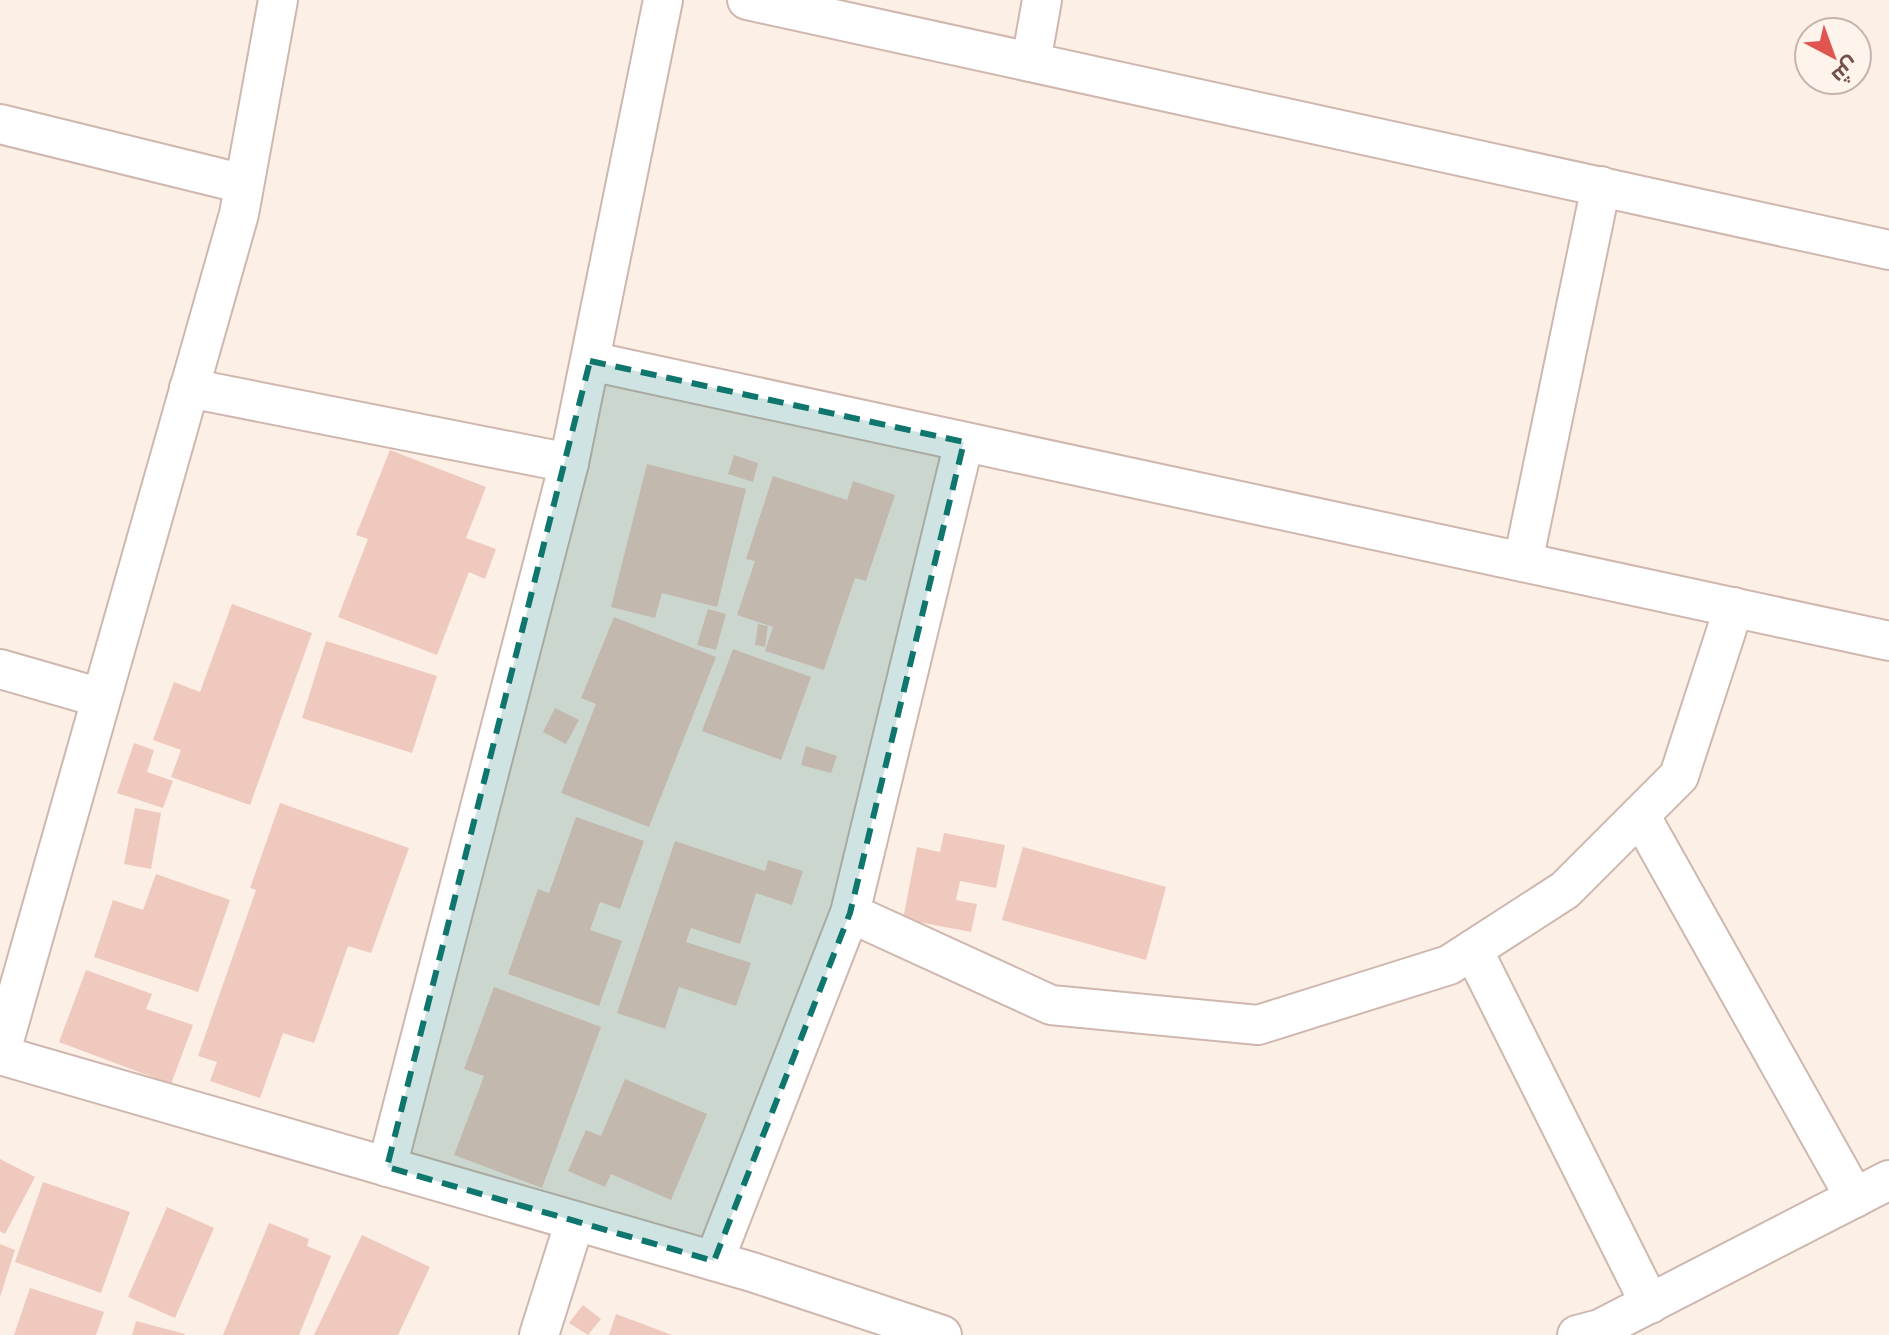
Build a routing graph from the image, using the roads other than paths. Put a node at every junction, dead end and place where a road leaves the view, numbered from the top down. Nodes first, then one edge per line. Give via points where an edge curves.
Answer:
1 (278, 0) edge
2 (663, 0) edge
3 (747, 0) edge
4 (1042, 0) edge
5 (1031, 62) junction
6 (0, 124) edge
7 (244, 184) junction
8 (1601, 186) junction
9 (1889, 250) edge
10 (590, 361) junction
11 (189, 388) junction
12 (964, 442) junction
13 (569, 463) junction
14 (1523, 562) junction
15 (1734, 607) junction
16 (1889, 641) edge
17 (0, 669) edge
18 (101, 698) junction
19 (1640, 815) junction
20 (850, 913) junction
21 (1473, 950) junction
22 (0, 1055) edge
23 (387, 1167) junction
24 (1889, 1180) edge
25 (1855, 1198) junction
26 (575, 1221) junction
27 (714, 1261) junction
28 (1650, 1304) junction
29 (539, 1335) edge
30 (942, 1335) edge
31 (1577, 1335) edge

1 - 7 street
2 - 10 street
3 - 5 street
4 - 5 street
5 - 8 street
6 - 7 street
7 - 11 street
8 - 9 street
8 - 14 street
10 - 12 street
10 - 13 street
11 - 13 street
11 - 18 street
12 - 14 street
12 - 20 street
13 - 23 street
14 - 15 street
15 - 16 street
15 - 19 street via 1679,776
17 - 18 street
18 - 22 street
19 - 21 street via 1565,890
19 - 25 street
20 - 21 street via 1051,1005 1258,1025 1449,965
20 - 27 street
21 - 28 street
22 - 23 street
23 - 26 street
24 - 25 street
25 - 28 street
26 - 27 street
26 - 29 street
27 - 30 street
28 - 31 street

